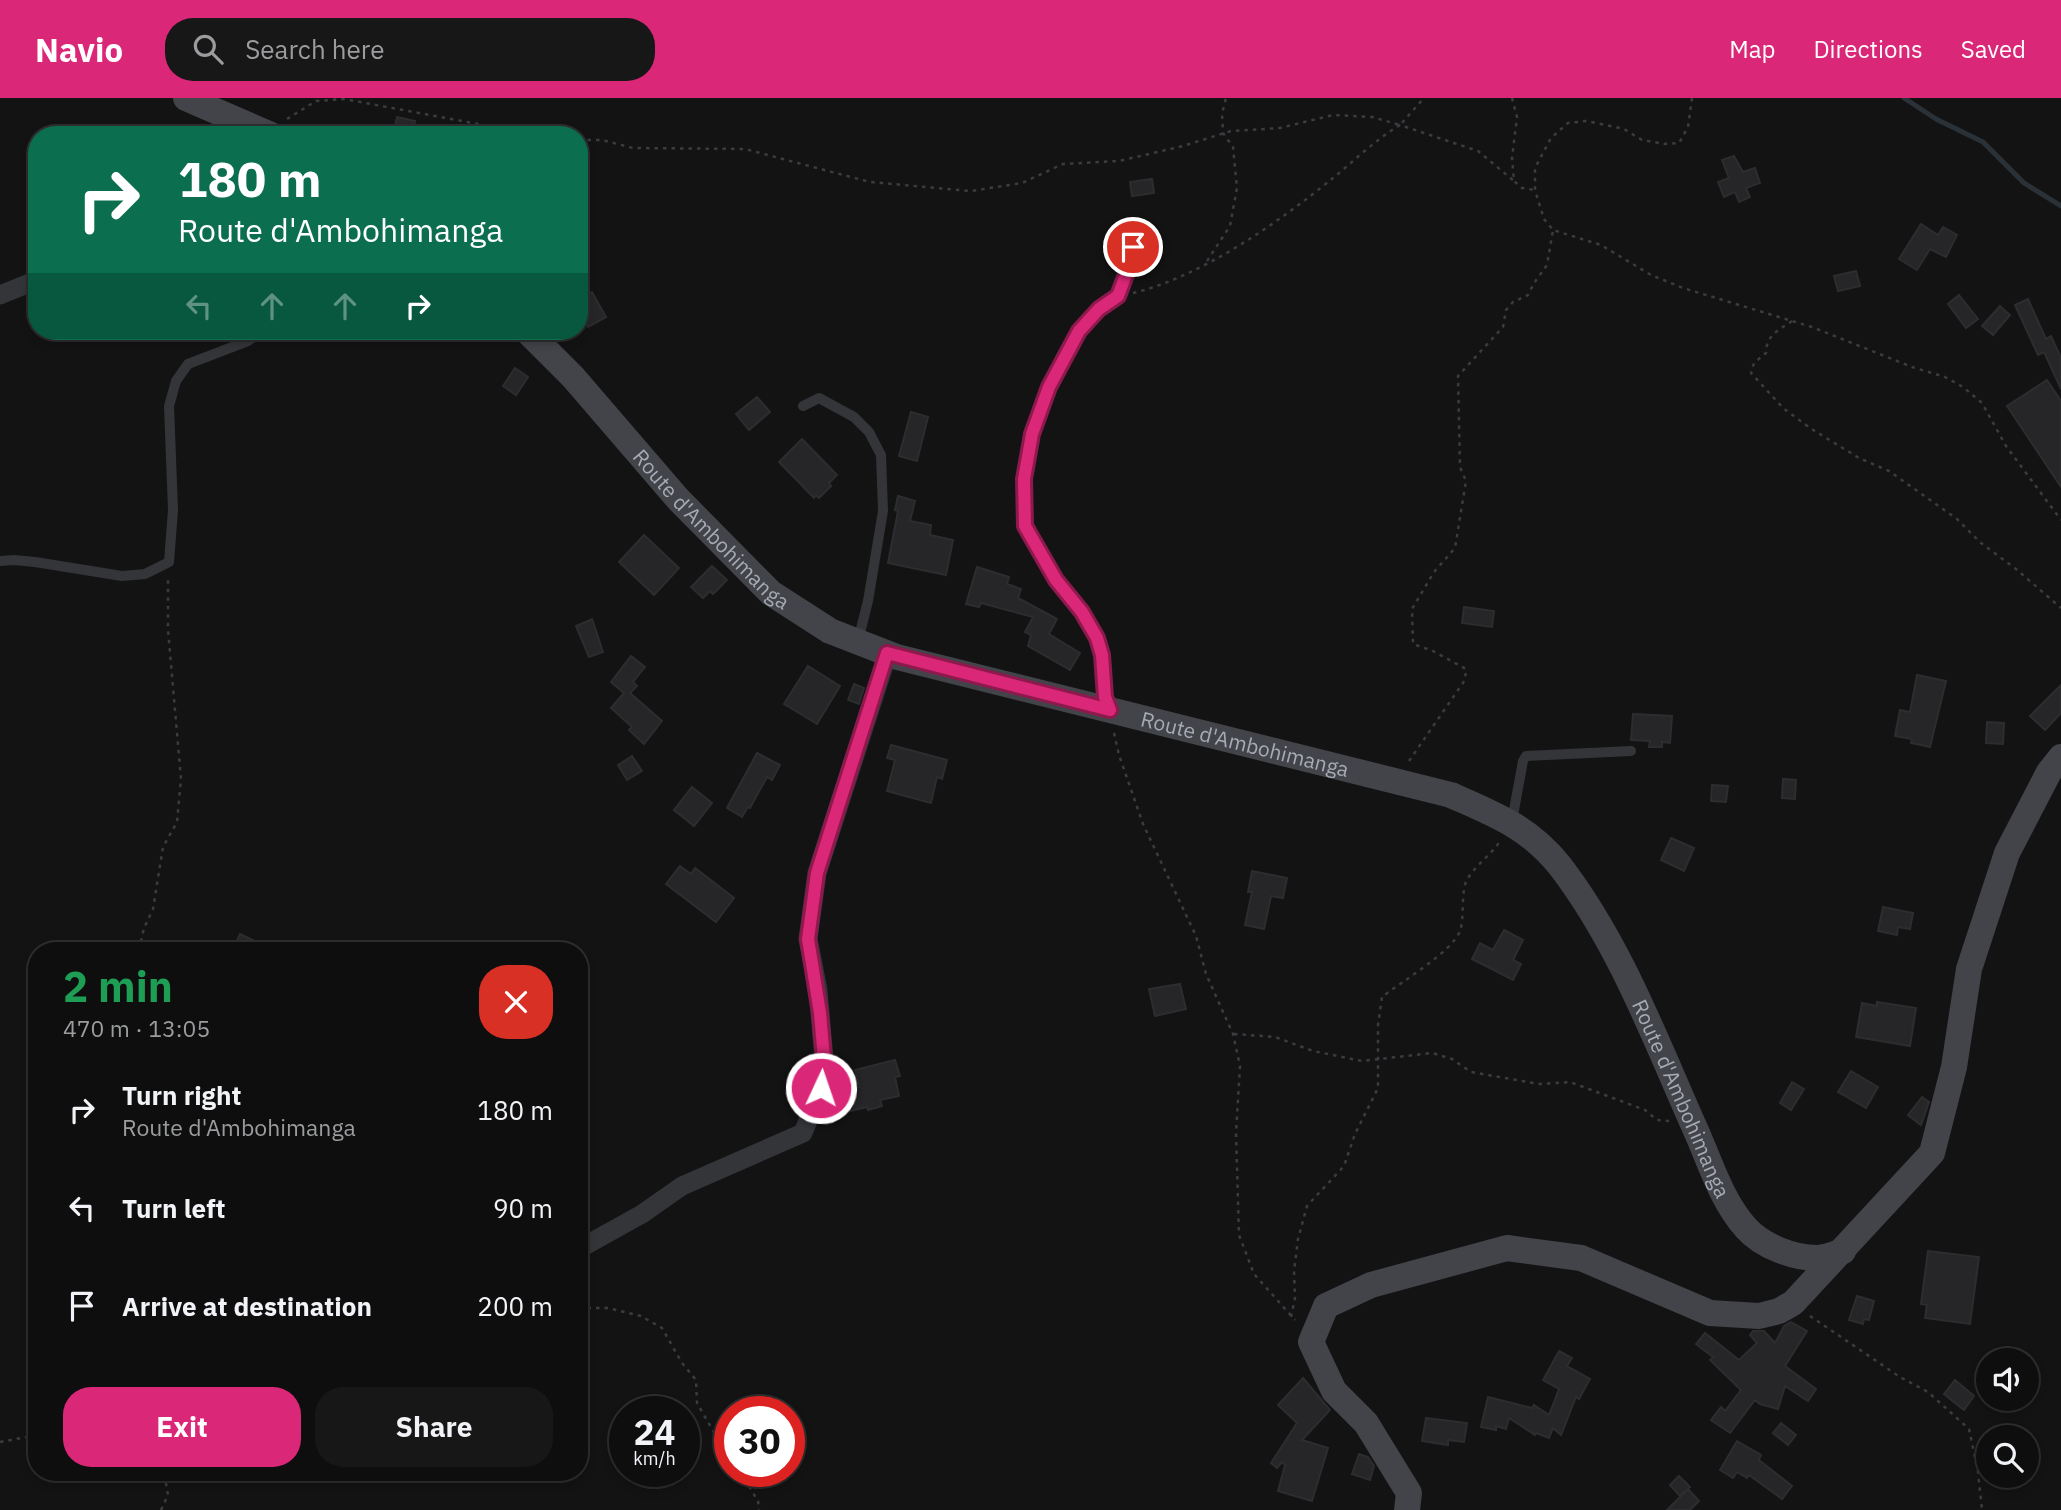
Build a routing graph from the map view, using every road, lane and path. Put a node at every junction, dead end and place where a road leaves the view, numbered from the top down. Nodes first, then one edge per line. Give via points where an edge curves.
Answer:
1 (186, 98) edge
2 (1226, 98) edge
3 (1424, 98) edge
4 (1512, 98) edge
5 (1692, 98) edge
6 (1400, 125) junction
7 (252, 126) edge
8 (279, 126) edge
9 (489, 126) edge
10 (1223, 133) junction
11 (588, 139) edge
12 (1514, 181) junction
13 (1535, 190) junction
14 (1135, 230) dead end
15 (1553, 230) junction
16 (1205, 263) junction
17 (28, 284) edge
18 (0, 295) edge
19 (1118, 296) junction
20 (1792, 321) junction
21 (249, 340) edge
22 (536, 340) edge
23 (803, 406) dead end
24 (2061, 520) edge
25 (0, 561) edge
26 (169, 562) junction
27 (2061, 608) edge
28 (858, 642) junction
29 (887, 653) junction
30 (1110, 710) junction
31 (1631, 751) dead end
32 (2061, 757) edge
33 (1394, 781) junction
34 (1512, 822) junction
35 (141, 942) edge
36 (1233, 1034) junction
37 (1377, 1060) junction
38 (1690, 1118) junction
39 (588, 1244) edge
40 (1777, 1248) junction
41 (1843, 1251) junction
42 (1793, 1303) junction
43 (588, 1308) edge
44 (1291, 1317) junction
45 (1313, 1336) junction
46 (714, 1432) edge
47 (28, 1437) edge
48 (0, 1442) edge
49 (166, 1481) edge
50 (749, 1487) edge
51 (161, 1510) edge
52 (760, 1510) edge
53 (1407, 1510) edge
54 (1982, 1510) edge

1 - 7 street
2 - 10 path
3 - 6 path
4 - 12 path via 1517,117
5 - 13 path via 1688,127 1679,143 1642,140 1624,128 1586,121 1568,124 1551,138 1535,168
6 - 10 path via 1372,117 1333,115 1280,128
6 - 12 path via 1478,151
6 - 16 path via 1250,239
8 - 9 path via 316,101 344,99
10 - 11 path via 1119,161 1063,164 1022,183 971,191 870,182 745,149 633,148
10 - 16 path via 1233,147 1237,188 1230,226
12 - 13 path
13 - 15 path via 1544,219
14 - 19 lane via 1130,264
15 - 20 path via 1601,245 1683,288
15 - 33 path via 1547,265 1528,295 1506,310 1503,327 1458,376 1460,467 1466,481 1455,548 1434,572 1412,609 1412,619 1413,644 1466,669 1465,680
16 - 19 path via 1149,289
17 - 18 street
19 - 30 lane via 1079,331 1049,387 1032,434 1024,479 1025,526 1097,638
20 - 24 path via 1963,387 1982,403 2006,446
20 - 27 path via 1771,335 1766,353 1754,363 1751,373 1776,401 1810,428 1889,471 1957,519
21 - 26 lane via 188,363 176,381 169,406 173,510
22 - 28 street, Route d'Ambohimanga via 678,499 771,593 830,631
23 - 28 lane via 819,398 854,416 881,455 883,511
25 - 26 lane via 14,559 122,576 145,574
26 - 35 path via 168,630 181,779 177,822 163,847 153,909
28 - 29 street, Route d'Ambohimanga
29 - 30 street, Route d'Ambohimanga
29 - 39 street via 817,873 808,939 824,1059 821,1088 803,1133 682,1186
30 - 33 street, Route d'Ambohimanga
30 - 36 path via 1119,755 1143,824 1196,936 1206,974
31 - 34 lane via 1526,756
32 - 41 street via 2007,853 1973,956 1954,1067 1931,1153
33 - 34 street, Route d'Ambohimanga via 1451,795
34 - 37 path via 1493,852 1466,879 1460,932 1439,957 1382,996
34 - 38 street, Route d'Ambohimanga via 1536,839 1560,867 1613,948
36 - 37 path via 1275,1037 1362,1062
36 - 44 path via 1240,1066 1236,1133 1239,1236 1254,1274
37 - 38 path via 1432,1054 1452,1059 1471,1072 1539,1084 1570,1082 1645,1110 1662,1122
37 - 44 path via 1378,1088 1344,1166 1307,1206 1298,1239
38 - 40 street, Route d'Ambohimanga via 1720,1188 1746,1228
40 - 41 street, Route d'Ambohimanga via 1819,1258
40 - 42 street via 1791,1265 1796,1282
41 - 42 street
42 - 45 street via 1759,1316 1710,1313 1581,1258 1507,1248 1371,1285 1326,1306
42 - 54 path via 1928,1392 1969,1429
43 - 46 path via 630,1313 662,1328 696,1380 697,1403
44 - 45 path
45 - 53 street via 1311,1342 1334,1391 1366,1423 1409,1493
47 - 48 path
49 - 51 path via 168,1495
50 - 52 path

